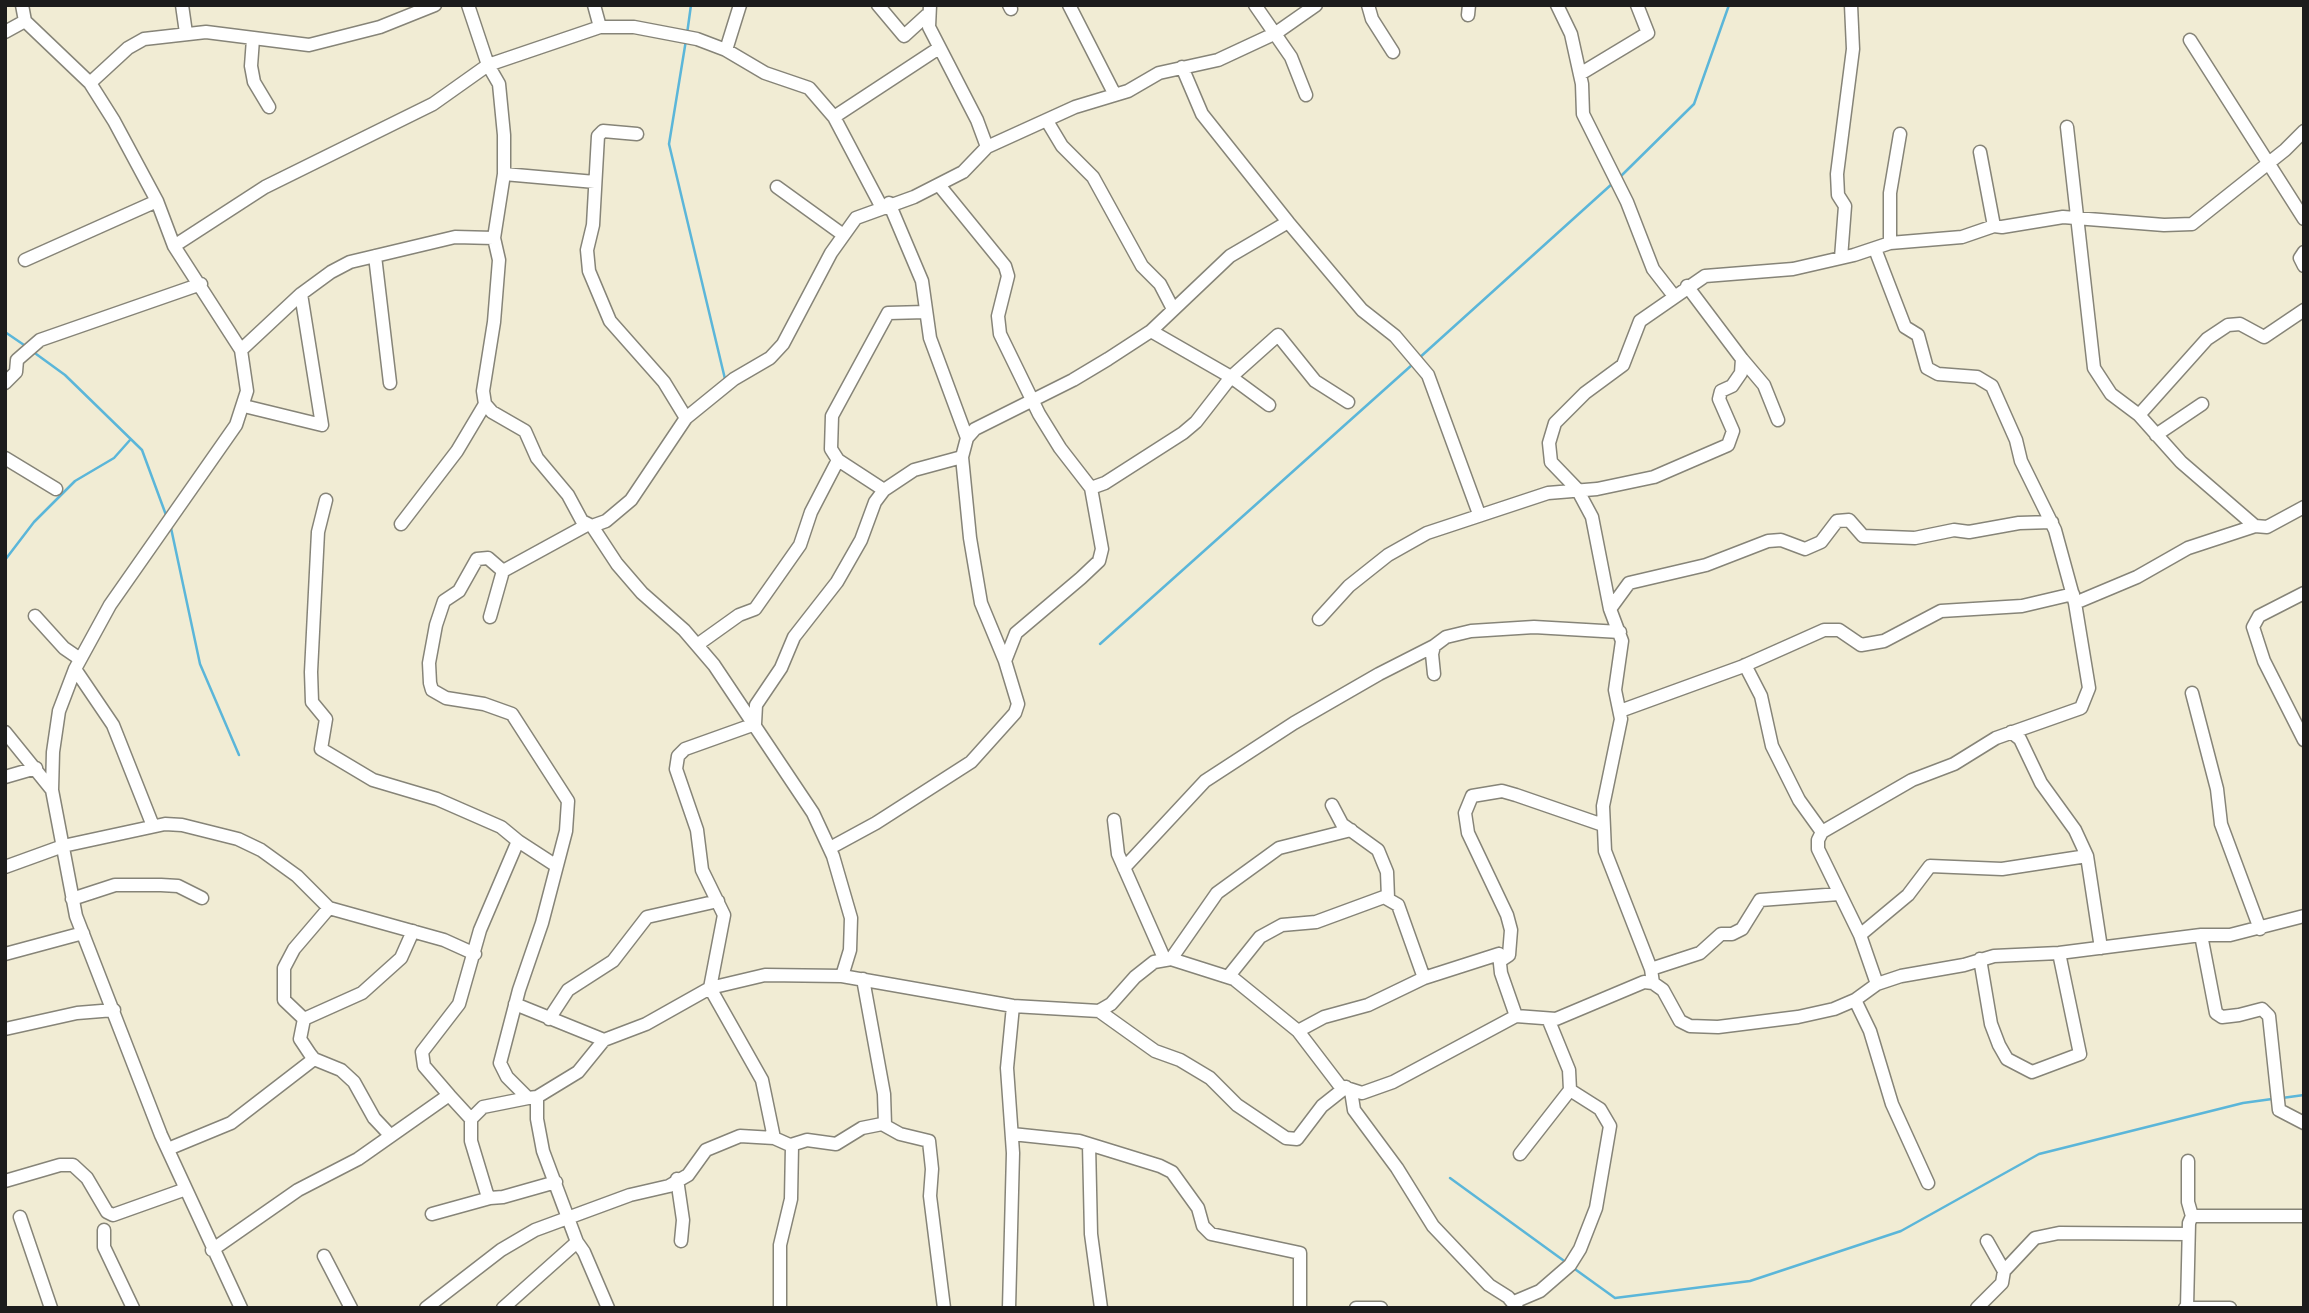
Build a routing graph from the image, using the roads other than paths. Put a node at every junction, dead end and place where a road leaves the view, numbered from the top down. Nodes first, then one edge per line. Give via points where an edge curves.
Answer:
1 (22, 5) edge
2 (182, 5) edge
3 (435, 5) edge
4 (468, 5) edge
5 (594, 5) edge
6 (740, 5) edge
7 (878, 5) edge
8 (1069, 5) edge
9 (1255, 5) edge
10 (1316, 5) edge
11 (1368, 5) edge
12 (1557, 5) edge
13 (1637, 5) edge
14 (1851, 5) edge
15 (928, 10) edge
16 (25, 21) junction
17 (600, 27) junction
18 (5, 32) edge
19 (186, 33) junction
20 (1276, 33) junction
21 (253, 39) junction
22 (2190, 40) dead end
23 (939, 48) junction
24 (726, 50) junction
25 (1393, 52) dead end
26 (488, 65) junction
27 (1182, 67) junction
28 (1580, 74) junction
29 (90, 83) junction
30 (1114, 93) junction
31 (1307, 95) dead end
32 (270, 107) dead end
33 (834, 117) junction
34 (1047, 121) junction
35 (2067, 127) dead end
36 (2304, 131) edge
37 (638, 134) dead end
38 (1900, 134) dead end
39 (987, 147) junction
40 (1980, 152) dead end
41 (2267, 163) junction
42 (504, 174) junction
43 (595, 182) junction
44 (939, 185) junction
45 (777, 187) dead end
46 (157, 201) junction
47 (885, 205) junction
48 (2077, 218) junction
49 (2304, 219) edge
50 (1288, 222) junction
51 (1994, 226) junction
52 (842, 234) junction
53 (494, 238) junction
54 (1890, 243) junction
55 (174, 246) junction
56 (1875, 249) junction
57 (2304, 252) edge
58 (374, 256) junction
59 (1841, 258) junction
60 (24, 260) dead end
61 (2304, 266) edge
62 (201, 284) junction
63 (1687, 286) junction
64 (301, 294) junction
65 (1674, 296) junction
66 (1173, 309) junction
67 (2304, 310) edge
68 (926, 312) junction
69 (1151, 331) junction
70 (241, 350) junction
71 (1742, 359) junction
72 (1231, 377) junction
73 (5, 383) edge
74 (390, 383) dead end
75 (1033, 400) junction
76 (1348, 402) dead end
77 (485, 404) junction
78 (2202, 404) dead end
79 (1269, 405) dead end
80 (244, 406) junction
81 (2139, 415) junction
82 (686, 418) junction
83 (1778, 420) dead end
84 (2156, 435) junction
85 (967, 438) junction
86 (962, 457) junction
87 (5, 458) edge
88 (838, 460) junction
89 (1091, 488) junction
90 (56, 489) dead end
91 (884, 489) junction
92 (1577, 489) junction
93 (327, 500) dead end
94 (2304, 507) edge
95 (1479, 514) junction
96 (2052, 522) junction
97 (401, 524) dead end
98 (590, 526) junction
99 (2255, 526) junction
100 (503, 570) junction
101 (2304, 593) edge
102 (2074, 598) junction
103 (1610, 609) junction
104 (34, 616) dead end
105 (490, 617) dead end
106 (1319, 619) dead end
107 (1620, 632) junction
108 (697, 645) junction
109 (1434, 646) junction
110 (1005, 661) junction
111 (78, 664) junction
112 (1745, 665) junction
113 (1434, 674) dead end
114 (2192, 694) dead end
115 (1620, 711) junction
116 (755, 724) junction
117 (5, 732) edge
118 (2011, 732) junction
119 (2304, 740) edge
120 (36, 768) junction
121 (5, 777) edge
122 (52, 790) junction
123 (1332, 805) dead end
124 (1114, 820) dead end
125 (1603, 825) junction
126 (153, 826) junction
127 (1351, 830) junction
128 (1822, 832) junction
129 (518, 841) junction
130 (63, 846) junction
131 (830, 848) junction
132 (2088, 856) junction
133 (555, 864) junction
134 (5, 867) edge
135 (1124, 868) junction
136 (1839, 894) junction
137 (202, 898) dead end
138 (1388, 898) junction
139 (72, 899) junction
140 (718, 901) junction
141 (329, 908) junction
142 (2304, 916) edge
143 (2260, 929) junction
144 (413, 931) junction
145 (83, 933) junction
146 (1860, 935) junction
147 (2201, 935) junction
148 (2101, 948) junction
149 (2059, 953) junction
150 (5, 954) edge
151 (475, 954) junction
152 (1499, 954) junction
153 (1167, 958) junction
154 (1980, 959) junction
155 (1651, 969) junction
156 (842, 976) junction
157 (1228, 977) junction
158 (1424, 978) junction
159 (863, 979) junction
160 (1653, 983) junction
161 (1877, 984) junction
162 (710, 988) junction
163 (1855, 1000) junction
164 (515, 1004) junction
165 (1013, 1006) junction
166 (114, 1010) junction
167 (1099, 1011) junction
168 (1516, 1016) junction
169 (304, 1019) junction
170 (549, 1019) junction
171 (1549, 1021) junction
172 (5, 1029) edge
173 (1298, 1031) junction
174 (604, 1040) junction
175 (314, 1059) junction
176 (1349, 1089) junction
177 (1570, 1090) junction
178 (449, 1095) junction
179 (533, 1097) junction
180 (471, 1119) junction
181 (2304, 1123) edge
182 (885, 1125) junction
183 (1012, 1134) junction
184 (390, 1135) junction
185 (774, 1138) junction
186 (1089, 1144) junction
187 (791, 1145) junction
188 (168, 1149) junction
189 (1520, 1154) dead end
190 (2188, 1161) dead end
191 (677, 1179) junction
192 (5, 1181) edge
193 (556, 1182) junction
194 (1928, 1183) dead end
195 (186, 1189) junction
196 (490, 1198) junction
197 (432, 1214) dead end
198 (2192, 1216) junction
199 (2304, 1216) edge
200 (20, 1217) dead end
201 (568, 1218) junction
202 (104, 1230) dead end
203 (2188, 1234) junction
204 (681, 1241) dead end
205 (1987, 1241) dead end
206 (577, 1242) junction
207 (212, 1250) junction
208 (324, 1256) dead end
209 (2004, 1271) junction
210 (518, 1302) edge
211 (235, 1306) edge
212 (1517, 1306) edge
213 (2186, 1307) edge
214 (51, 1308) edge
215 (133, 1308) edge
216 (351, 1308) edge
217 (426, 1308) edge
218 (503, 1308) edge
219 (608, 1308) edge
220 (780, 1308) edge
221 (944, 1308) edge
222 (1009, 1308) edge
223 (1101, 1308) edge
224 (1300, 1308) edge
225 (1356, 1308) edge
226 (1381, 1308) edge
227 (1977, 1308) edge
228 (2230, 1308) edge

1 - 16 street
2 - 19 street
3 - 21 street via 380,27 309,45
4 - 26 street
5 - 17 street
6 - 24 street
7 - 15 street via 904,36
8 - 30 street
9 - 20 street
10 - 20 street
11 - 25 street
12 - 28 street via 1571,34
13 - 28 street via 1648,33
14 - 59 street via 1853,49 1837,174 1838,195 1845,206
15 - 23 street
16 - 18 street
16 - 29 street
17 - 24 street via 634,27 697,39
17 - 26 street
19 - 21 street
19 - 29 street via 144,39
20 - 27 street via 1218,60
20 - 31 street
21 - 32 street via 254,82
22 - 41 street
23 - 33 street
23 - 39 street
24 - 33 street via 765,73 809,88
26 - 42 street via 501,96
26 - 55 street via 433,104 265,187
27 - 30 street
27 - 50 street via 1202,114
28 - 65 street via 1583,114 1627,202 1653,269
29 - 46 street
30 - 34 street
33 - 47 street
34 - 39 street
34 - 66 street via 1062,146 1093,177
35 - 48 street
36 - 41 street
37 - 43 street via 600,132
38 - 54 street via 1890,193
39 - 44 street via 964,172
40 - 51 street
41 - 48 street via 2192,224
41 - 49 street
42 - 43 street
42 - 53 street
43 - 82 street via 589,271 610,320 664,382
44 - 47 street
44 - 75 street via 1005,265 1008,276 998,316 999,334
45 - 52 street
46 - 55 street
46 - 60 street
47 - 52 street via 856,218
47 - 68 street via 922,281
48 - 51 street
48 - 81 street via 2094,368 2111,394
50 - 66 street via 1230,256
50 - 95 street via 1362,310 1395,336 1428,375
51 - 54 street via 1962,237
52 - 82 street via 783,344
53 - 58 street via 455,237
53 - 77 street via 499,260
54 - 56 street
55 - 62 street
56 - 59 street
56 - 96 street via 1905,327 1918,335 1927,368 1938,374 1978,377 1992,386 2021,461
57 - 61 street via 2300,258
58 - 64 street via 331,272
58 - 74 street
59 - 63 street via 1793,269 1719,273
62 - 70 street
62 - 73 street via 40,340 17,360 16,372
63 - 65 street
63 - 71 street
64 - 70 street
64 - 80 street via 322,425
65 - 92 street via 1665,307 1640,321 1616,373 1585,393 1555,423 1549,443 1551,462
66 - 69 street
67 - 81 street via 2263,337 2240,324 2228,325 2207,339
68 - 85 street via 930,338
68 - 88 street via 894,312 884,318 832,416 831,449
69 - 72 street
69 - 75 street
70 - 80 street via 247,391
71 - 83 street via 1764,384
71 - 92 street via 1741,373 1732,386 1721,391 1719,399 1732,431 1728,445 1654,477
72 - 76 street via 1278,335 1315,381
72 - 79 street
72 - 89 street via 1183,433 1105,484
75 - 85 street via 975,429
75 - 89 street via 1060,448
77 - 97 street via 457,451
77 - 98 street via 525,431 537,458
78 - 84 street
80 - 111 street via 236,425 110,605
81 - 84 street
82 - 98 street via 631,500 606,521
84 - 99 street
85 - 86 street
86 - 91 street via 914,470
86 - 110 street via 981,603
87 - 90 street
88 - 91 street
88 - 108 street via 800,545 755,609
89 - 110 street via 1102,549 1098,561 1016,633
91 - 116 street via 837,582 794,637 781,668 756,705
92 - 95 street via 1548,492
92 - 103 street via 1592,517
93 - 129 street via 318,531 311,672 312,702 326,719 321,749 373,780 437,799 501,827
94 - 99 street via 2267,527
95 - 106 street via 1427,533 1388,555 1349,586
96 - 102 street
96 - 103 street via 1915,538 1863,536 1849,520 1837,521 1821,542 1805,549 1781,540 1768,541 1706,565 1629,583
98 - 100 street
98 - 108 street via 633,583
99 - 102 street via 2188,548 2137,577
100 - 105 street
100 - 133 street via 488,558 477,559 459,591 444,601 429,663 430,683 432,690 446,698 484,704 517,720 568,801 566,831
101 - 119 street via 2259,616 2253,627 2264,661
102 - 112 street via 1941,611 1902,634 1861,645 1839,630 1824,630
102 - 118 street via 2087,674 2085,704
103 - 107 street
104 - 111 street
107 - 109 street via 1490,628 1446,637
107 - 115 street via 1615,690
108 - 116 street
109 - 113 street
109 - 135 street via 1304,717 1205,781
110 - 131 street via 1018,704 1015,713 971,762
111 - 122 street via 59,711
111 - 126 street via 113,725
112 - 115 street
112 - 128 street via 1761,696 1772,746 1799,800
114 - 143 street via 2217,789 2221,824
115 - 125 street
116 - 131 street via 813,813
116 - 140 street via 685,749 678,756 676,769 697,830 702,870
117 - 120 street
118 - 128 street via 1954,764 1912,780
118 - 132 street via 2021,739 2041,783
120 - 121 street
120 - 122 street
122 - 130 street
123 - 127 street via 1342,824
124 - 135 street
125 - 152 street via 1502,791 1468,800 1468,833 1511,930 1509,955 1503,959
125 - 155 street via 1611,871
126 - 130 street
126 - 141 street via 183,825 261,850 297,876
127 - 138 street via 1378,850 1387,872
127 - 153 street via 1279,848 1217,893
128 - 136 street via 1818,849
129 - 133 street
129 - 151 street via 480,930
130 - 134 street
130 - 139 street
131 - 156 street via 851,918 850,950
132 - 146 street via 2002,869 1930,866 1908,895
132 - 148 street
133 - 164 street via 542,923
135 - 153 street
136 - 146 street
136 - 155 street via 1760,900 1742,929 1721,934 1700,953
137 - 139 street via 178,886 115,885
138 - 157 street via 1316,922 1282,925 1260,936
138 - 158 street via 1398,905
139 - 145 street
140 - 162 street via 724,915
140 - 170 street via 647,917 613,961 568,990
141 - 144 street
141 - 169 street via 284,968 284,1000
142 - 143 street
143 - 147 street
144 - 151 street
144 - 169 street via 401,958 362,993
145 - 150 street
145 - 166 street
146 - 161 street
147 - 148 street
147 - 181 street via 2216,1013 2222,1017 2262,1009 2269,1016 2278,1110
148 - 149 street
149 - 154 street
149 - 154 street via 2080,1054 2032,1072 2007,1059 1999,1045
151 - 178 street via 459,1004 422,1052 424,1066
152 - 158 street
152 - 168 street via 1505,990
153 - 157 street
153 - 167 street via 1135,977
154 - 161 street
155 - 160 street
156 - 159 street
156 - 162 street via 765,975
157 - 173 street
158 - 173 street
159 - 165 street
159 - 182 street via 884,1094
160 - 163 street via 1663,990 1673,1013 1689,1026 1798,1017
160 - 171 street via 1644,982
161 - 163 street
162 - 174 street via 646,1024
162 - 185 street via 762,1080
163 - 194 street via 1870,1031 1892,1104
164 - 170 street
164 - 179 street via 500,1063 507,1077
165 - 167 street
165 - 183 street via 1007,1068
166 - 172 street
166 - 188 street
167 - 176 street via 1154,1051 1210,1078 1237,1105 1286,1138 1297,1139 1322,1106
168 - 171 street
168 - 176 street via 1393,1082 1362,1093
169 - 175 street via 300,1039
170 - 174 street
171 - 177 street via 1569,1070
173 - 176 street via 1329,1074
174 - 179 street via 578,1072
175 - 184 street via 341,1070 354,1082 374,1118
175 - 188 street via 231,1123
176 - 212 street via 1354,1111 1433,1226 1489,1285
177 - 189 street
177 - 212 street via 1600,1109 1610,1126 1596,1208 1570,1265
178 - 180 street
178 - 184 street
179 - 180 street via 483,1107
179 - 193 street via 543,1151
180 - 196 street via 471,1141
182 - 187 street via 862,1128 836,1144 807,1140
182 - 221 street via 929,1141 930,1196
183 - 186 street
183 - 222 street
184 - 207 street via 358,1159 298,1190
185 - 187 street
185 - 191 street via 740,1136 706,1150 688,1175
186 - 223 street via 1091,1234
186 - 224 street via 1172,1172 1211,1234 1300,1253
187 - 220 street via 791,1199 780,1245
188 - 195 street
190 - 198 street
191 - 201 street via 669,1186
191 - 204 street
192 - 195 street via 73,1165 113,1215
193 - 196 street
193 - 201 street
195 - 207 street
196 - 197 street
198 - 199 street
198 - 203 street
200 - 214 street
201 - 206 street
201 - 217 street via 502,1250
202 - 215 street via 104,1247
203 - 209 street via 2060,1233 2035,1238
203 - 213 street
205 - 209 street
206 - 210 street
206 - 219 street
207 - 211 street
208 - 216 street
209 - 227 street via 1998,1290
210 - 218 street
213 - 228 street
225 - 226 street

